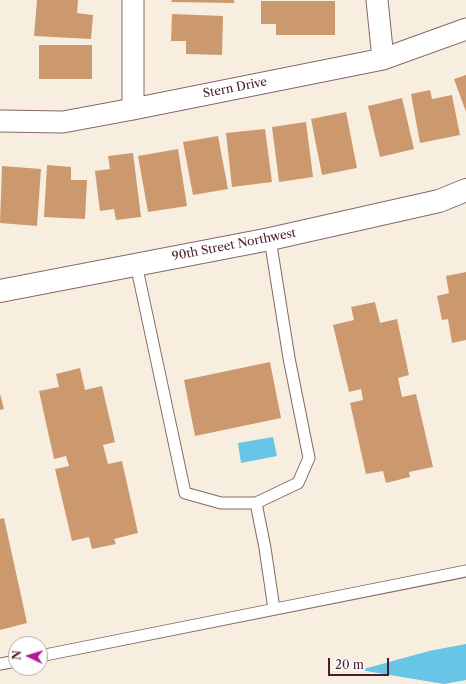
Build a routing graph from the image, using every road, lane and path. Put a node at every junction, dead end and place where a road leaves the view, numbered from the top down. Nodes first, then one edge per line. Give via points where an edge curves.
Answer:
1 (133, 0) edge
2 (377, 0) edge
3 (466, 29) edge
4 (383, 59) junction
5 (133, 109) junction
6 (0, 120) edge
7 (466, 190) edge
8 (270, 239) junction
9 (136, 264) junction
10 (0, 291) edge
11 (256, 503) junction
12 (466, 571) edge
13 (274, 609) junction
14 (48, 654) edge

1 - 5 street
2 - 4 street
3 - 4 street, Stern Drive
4 - 5 street, Stern Drive
5 - 6 street, Stern Drive via 63,122
7 - 8 street, 90th Street Northwest via 438,201
8 - 9 street, 90th Street Northwest
8 - 11 lane via 289,358 310,458 298,483
9 - 10 street, 90th Street Northwest
9 - 11 lane via 185,493 221,503
11 - 13 lane
12 - 13 lane
13 - 14 lane

